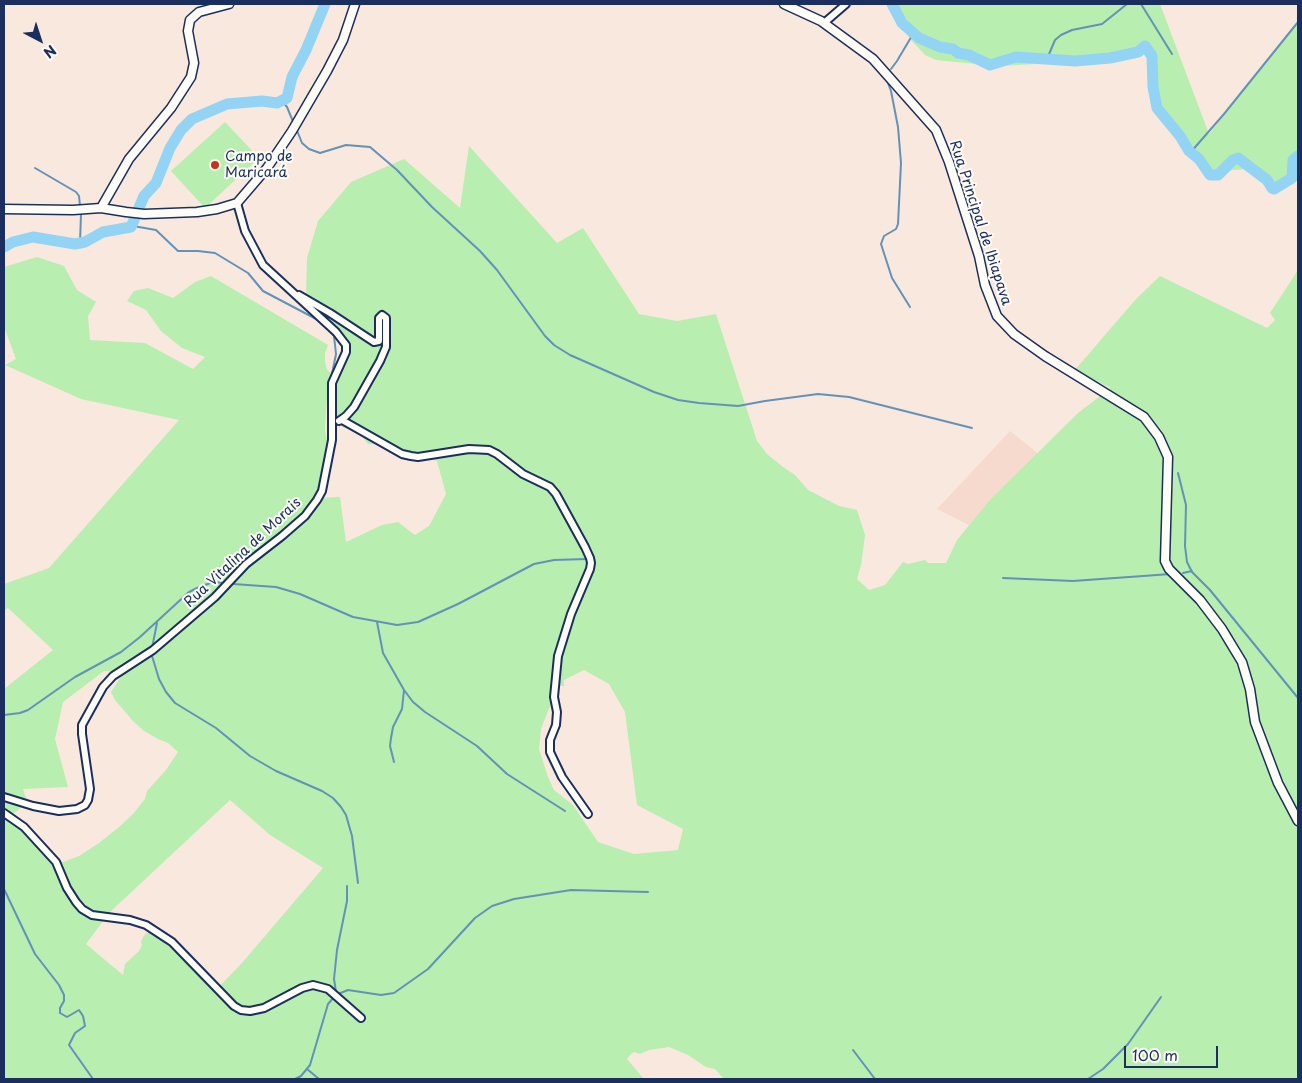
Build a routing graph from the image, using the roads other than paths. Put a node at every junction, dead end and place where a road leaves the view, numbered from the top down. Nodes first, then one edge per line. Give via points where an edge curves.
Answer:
1 (229, 4) edge
2 (355, 4) edge
3 (784, 4) edge
4 (846, 4) edge
5 (824, 23) junction
6 (237, 203) junction
7 (101, 208) junction
8 (4, 209) edge
9 (294, 292) junction
10 (342, 420) junction
11 (333, 421) junction
12 (4, 796) edge
13 (4, 813) edge
14 (588, 814) dead end
15 (1298, 821) edge
16 (361, 1018) dead end

1 - 7 street via 199,12 190,20 188,31 194,63 191,77 171,108 129,158
2 - 6 street via 343,40 292,131 267,168
3 - 5 street, Rua Principal de Ibiapava
4 - 5 street
5 - 15 street, Rua Principal de Ibiapava via 873,59 936,130 950,162 985,285 998,316 1014,334 1144,417 1159,438 1168,457 1165,561 1169,570 1200,600 1222,628 1242,662 1255,722 1278,783
6 - 7 street via 197,212 144,214
6 - 9 street, Rua Vitalina de Morais via 245,231 259,258
7 - 8 street
9 - 10 street via 374,342 379,341 379,318 382,315 386,318 386,347 380,361 354,408
9 - 11 street, Rua Vitalina de Morais via 346,345 332,383
10 - 11 street
10 - 14 street via 411,456 469,449 489,450 523,474 550,487 556,494 591,563 558,656 554,697 556,725 550,740 550,752 562,777
11 - 12 street, Rua Vitalina de Morais via 322,491 305,516 246,564 226,588 164,641 103,686 82,725 90,789 85,804 77,809 59,811
13 - 16 street via 24,827 56,862 67,888 82,909 92,915 146,925 172,942 234,1006 250,1011 264,1008 313,985 328,989

